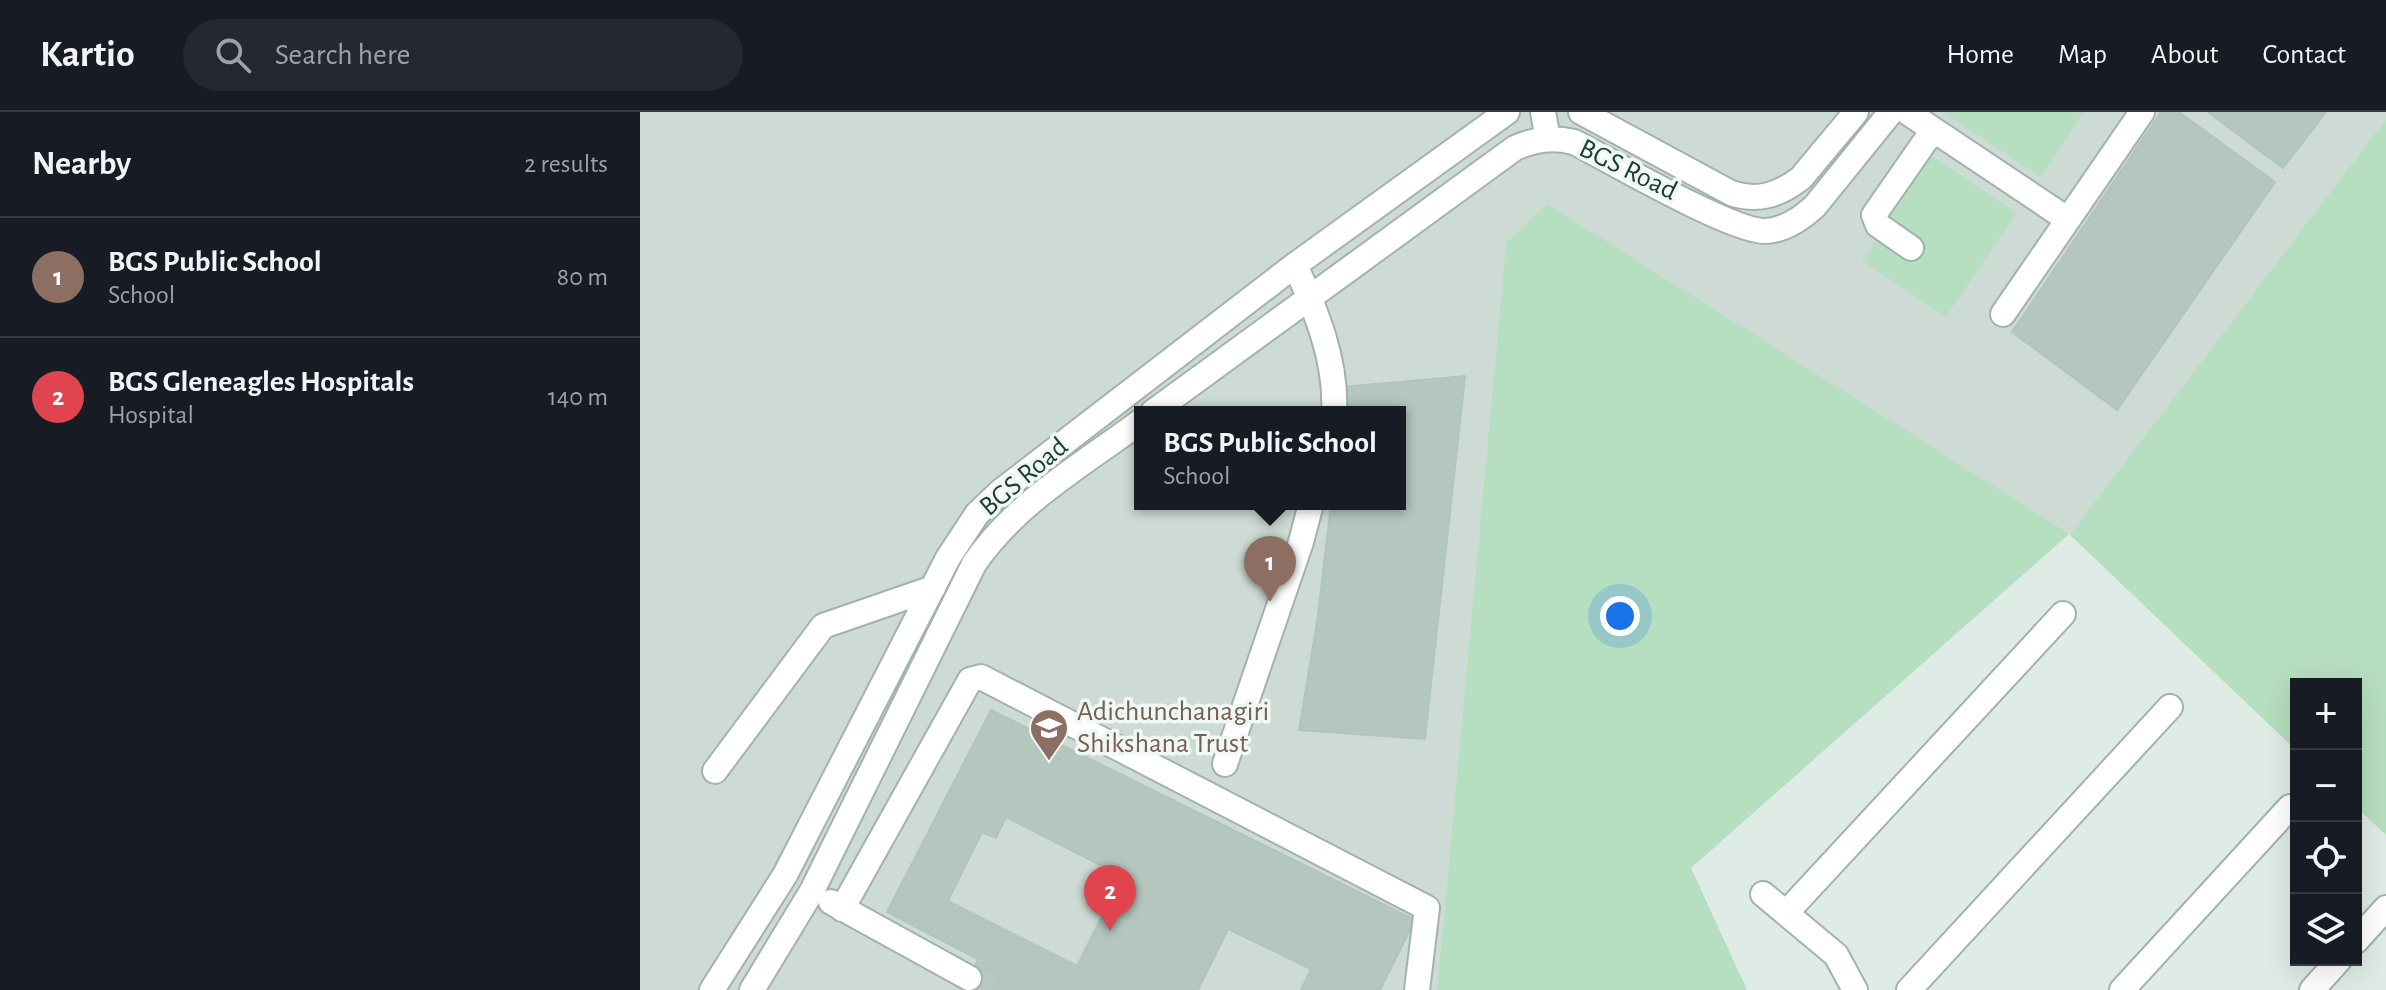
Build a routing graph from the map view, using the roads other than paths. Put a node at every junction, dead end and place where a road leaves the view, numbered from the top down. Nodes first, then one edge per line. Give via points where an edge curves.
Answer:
1 (1507, 112) edge
2 (1543, 112) edge
3 (1581, 112) edge
4 (1856, 112) edge
5 (1891, 112) edge
6 (1907, 112) edge
7 (2142, 112) edge
8 (1933, 130) junction
9 (1548, 139) junction
10 (2067, 219) junction
11 (1911, 248) dead end
12 (1295, 265) junction
13 (1310, 297) junction
14 (2003, 314) dead end
15 (1161, 406) edge
16 (1334, 406) edge
17 (1134, 426) edge
18 (1309, 510) edge
19 (933, 588) junction
20 (2063, 614) dead end
21 (2170, 707) dead end
22 (1225, 764) dead end
23 (715, 771) dead end
24 (2290, 807) dead end
25 (785, 875) junction
26 (812, 891) junction
27 (1763, 894) dead end
28 (2386, 908) edge
29 (842, 909) junction
30 (1786, 913) junction
31 (2362, 934) edge
32 (2334, 966) edge
33 (969, 978) tunnel mouth
34 (712, 990) edge
35 (752, 990) edge
36 (1417, 990) edge
37 (1855, 990) edge
38 (1909, 990) edge
39 (2122, 990) edge
40 (2312, 990) edge

1 - 12 street, BGS Road
2 - 9 street
3 - 4 street, BGS Road via 1731,193 1757,198 1801,178
5 - 9 street, BGS Road via 1815,206 1786,226 1768,231 1736,224 1574,142
6 - 8 street
7 - 10 street
8 - 10 street
8 - 11 street via 1874,215 1878,225
9 - 13 street, BGS Road via 1515,148
10 - 14 street
12 - 13 street
12 - 19 street, BGS Road via 1000,492 960,537
13 - 15 street, BGS Road
13 - 16 street via 1333,372
17 - 26 street, BGS Road via 1015,514 988,543
18 - 22 street
19 - 23 street via 823,626
19 - 25 street, BGS Road
20 - 30 street
21 - 38 street
24 - 39 street
25 - 26 street
25 - 34 street, BGS Road
26 - 29 street
26 - 35 street, BGS Road
27 - 30 street
28 - 31 street
29 - 33 street
29 - 36 street via 970,680 981,677 1427,908
30 - 37 street via 1836,955
32 - 40 street

